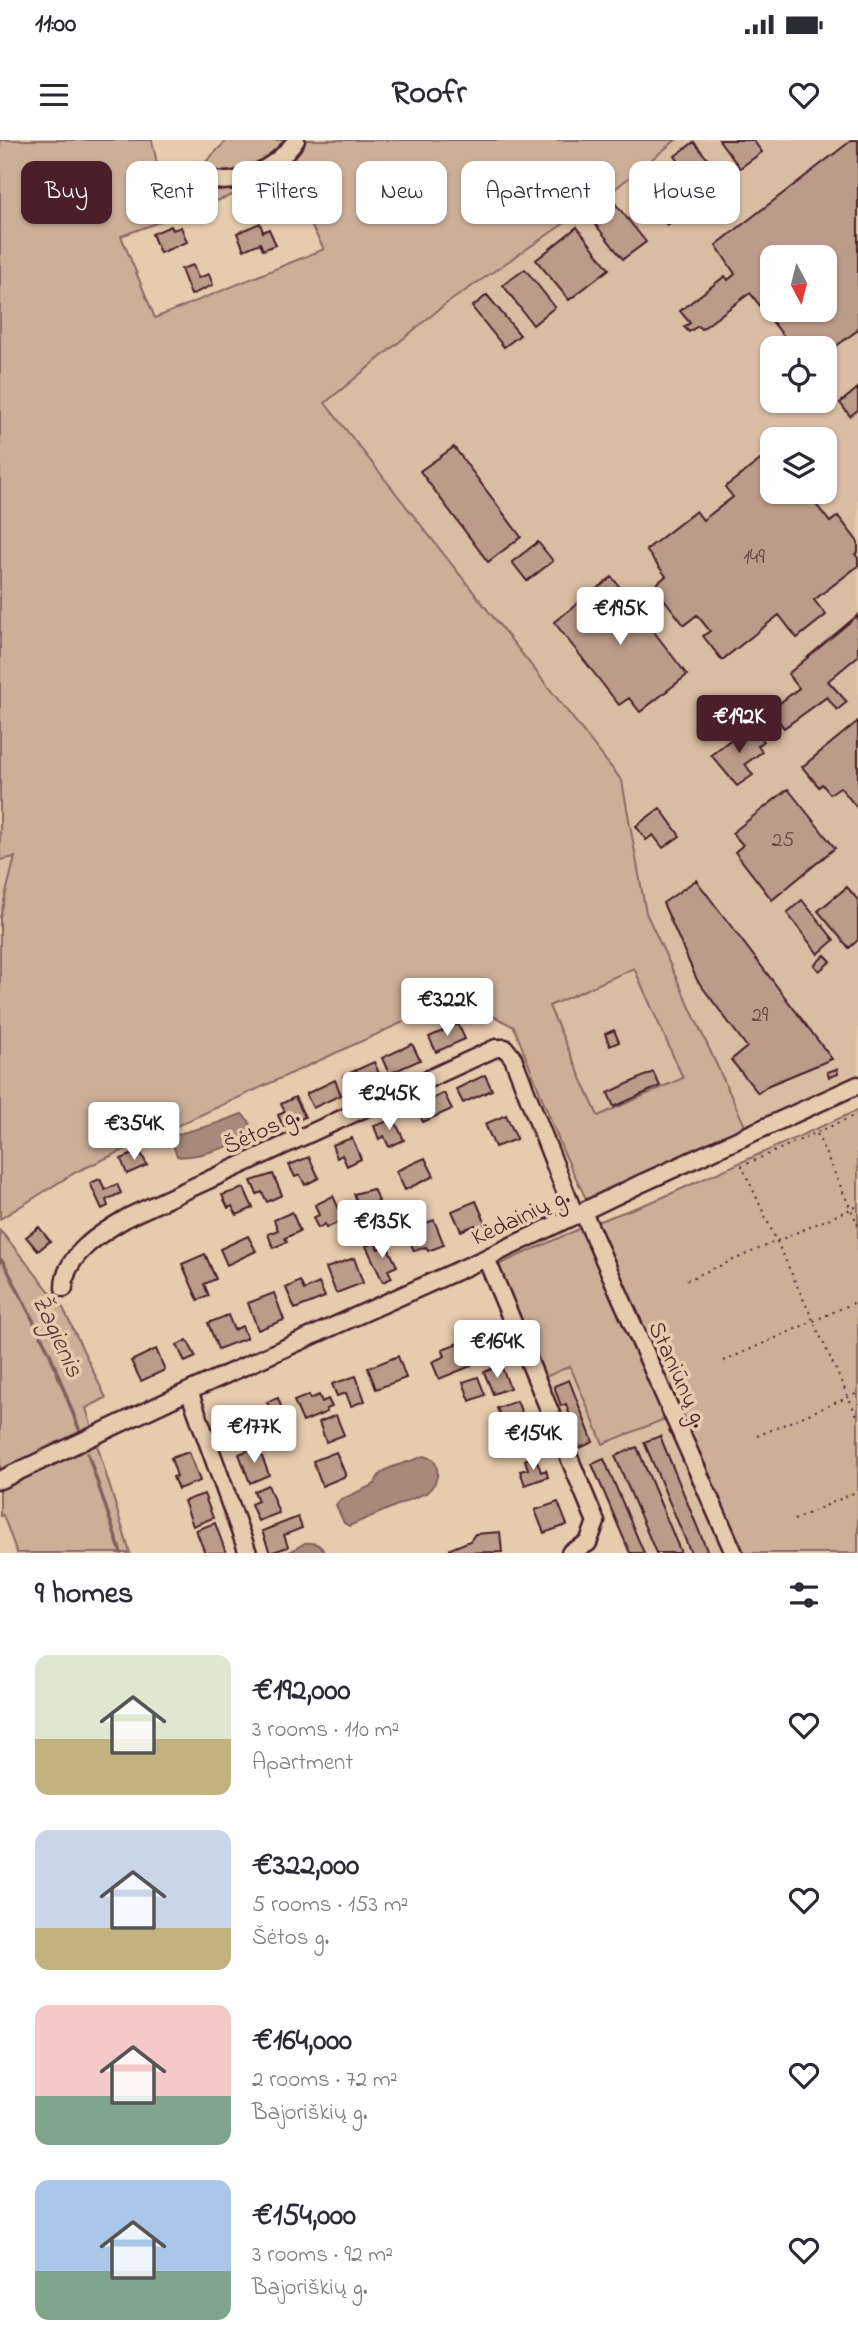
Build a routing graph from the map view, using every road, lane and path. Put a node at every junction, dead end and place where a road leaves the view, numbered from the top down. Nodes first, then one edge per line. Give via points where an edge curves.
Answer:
1 (296, 140) edge
2 (218, 180) edge
3 (505, 1048) joint
4 (858, 1085) edge
5 (858, 1114) edge
6 (817, 1133) junction
7 (858, 1206) edge
8 (851, 1209) junction
9 (579, 1214) junction
10 (858, 1225) edge
11 (775, 1241) junction
12 (485, 1258) junction
13 (687, 1280) dead end
14 (64, 1288) dead end
15 (858, 1301) edge
16 (813, 1321) junction
17 (724, 1361) dead end
18 (189, 1391) junction
19 (858, 1393) edge
20 (849, 1397) junction
21 (858, 1418) edge
22 (757, 1436) dead end
23 (5, 1478) edge
24 (858, 1492) edge
25 (794, 1520) dead end
26 (248, 1553) edge
27 (570, 1553) edge
28 (734, 1553) edge

1 - 2 street via 267,167 226,182
3 - 9 street, Staniūnų g.
3 - 14 street, Šėtos g. via 496,1048 130,1216 100,1233 81,1253 64,1277
4 - 9 street, Kėdainių g.
5 - 6 path
6 - 8 path
6 - 11 path via 742,1166
7 - 8 path
8 - 10 path
8 - 11 path
9 - 12 street, Kėdainių g.
9 - 28 street, Staniūnų g.
11 - 13 path
11 - 16 path
12 - 18 street, Kėdainių g.
12 - 27 street via 596,1522 588,1543
15 - 16 path
16 - 17 path
16 - 20 path
18 - 23 street, Kėdainių g.
18 - 26 street
19 - 20 path
20 - 21 path
20 - 22 path
24 - 25 path

